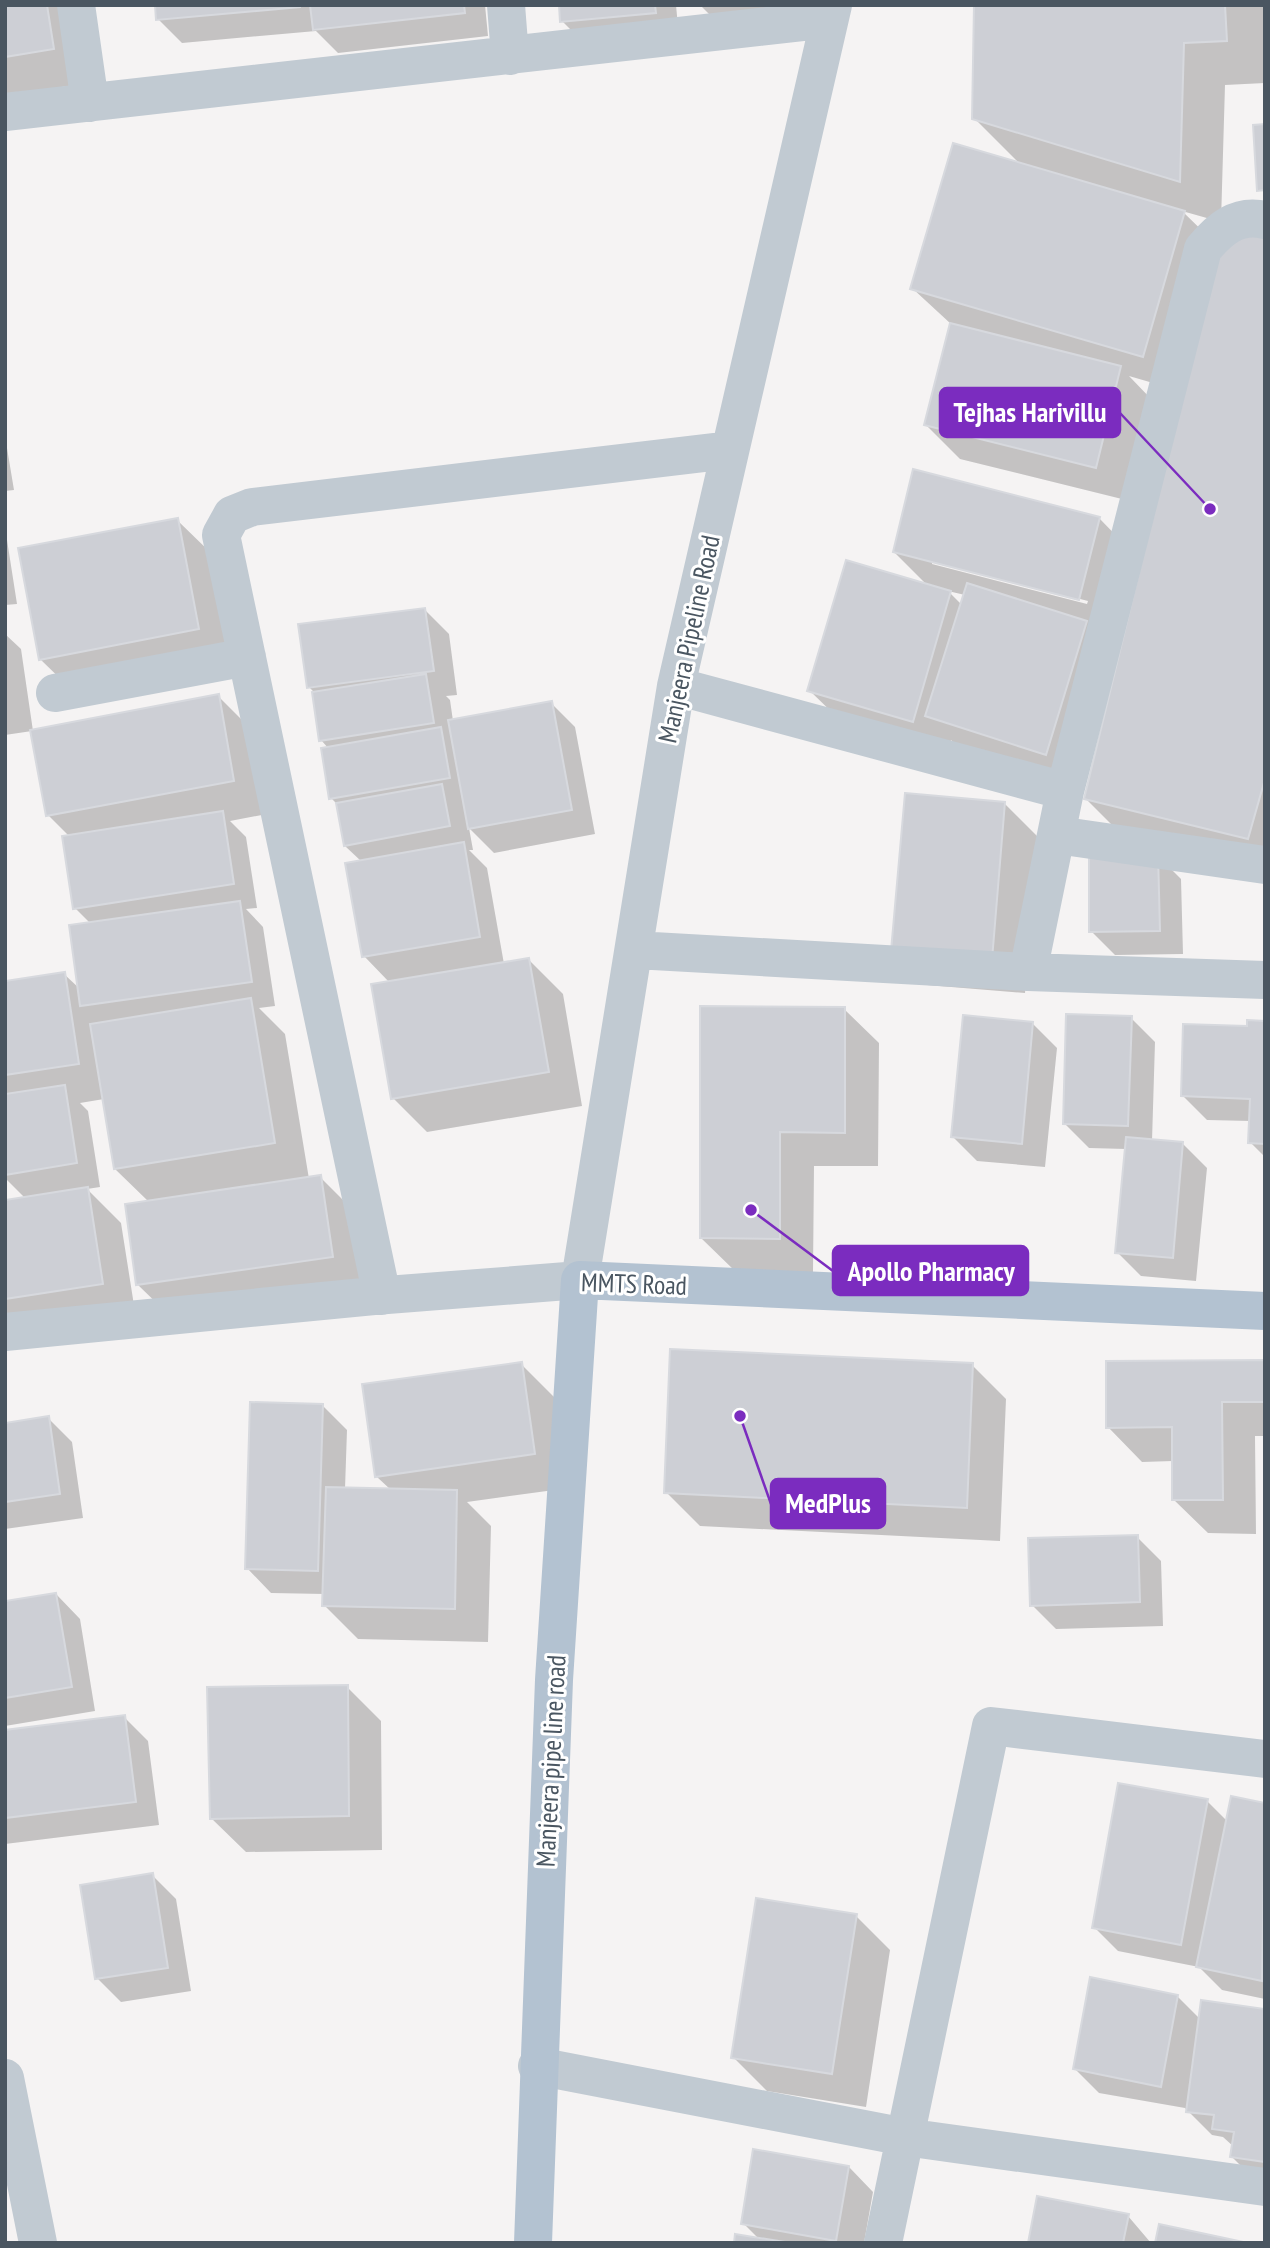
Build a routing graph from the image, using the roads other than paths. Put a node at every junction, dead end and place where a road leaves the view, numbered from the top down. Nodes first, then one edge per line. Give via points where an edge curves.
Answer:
1 (76, 5) edge
2 (506, 5) edge
3 (831, 12) edge
4 (760, 16) edge
5 (510, 55) junction
6 (90, 103) junction
7 (5, 112) edge
8 (1265, 220) edge
9 (730, 450) junction
10 (247, 657) junction
11 (676, 686) junction
12 (55, 693) dead end
13 (1065, 791) junction
14 (1057, 835) junction
15 (1265, 865) edge
16 (635, 950) junction
17 (1028, 972) junction
18 (1265, 980) edge
19 (580, 1280) junction
20 (382, 1296) junction
21 (1265, 1311) edge
22 (5, 1332) edge
23 (1265, 1759) edge
24 (537, 2066) junction
25 (5, 2078) edge
26 (905, 2137) junction
27 (1265, 2187) edge
28 (38, 2243) edge
29 (533, 2243) edge
30 (883, 2243) edge

1 - 6 street
2 - 5 street
3 - 4 street
3 - 9 street, Manjeera Pipeline Road
4 - 5 street
5 - 6 street
6 - 7 street
8 - 13 street via 1223,225 1203,249
9 - 10 street via 252,507 232,515 221,535
9 - 11 street, Manjeera Pipeline Road
10 - 12 street
10 - 20 street
11 - 13 street
11 - 16 street, Manjeera Pipeline Road
13 - 14 street
14 - 15 street
14 - 17 street
16 - 17 street
16 - 19 street, Manjeera Pipeline Road
17 - 18 street
19 - 20 street, MMTS Road
19 - 21 main road, MMTS Road
19 - 24 main road, Manjeera pipe line road via 554,1680
20 - 22 street, MMTS Road
23 - 26 street via 991,1727
24 - 26 street
24 - 29 main road, Manjeera pipe line road
25 - 28 street
26 - 27 street
26 - 30 street

